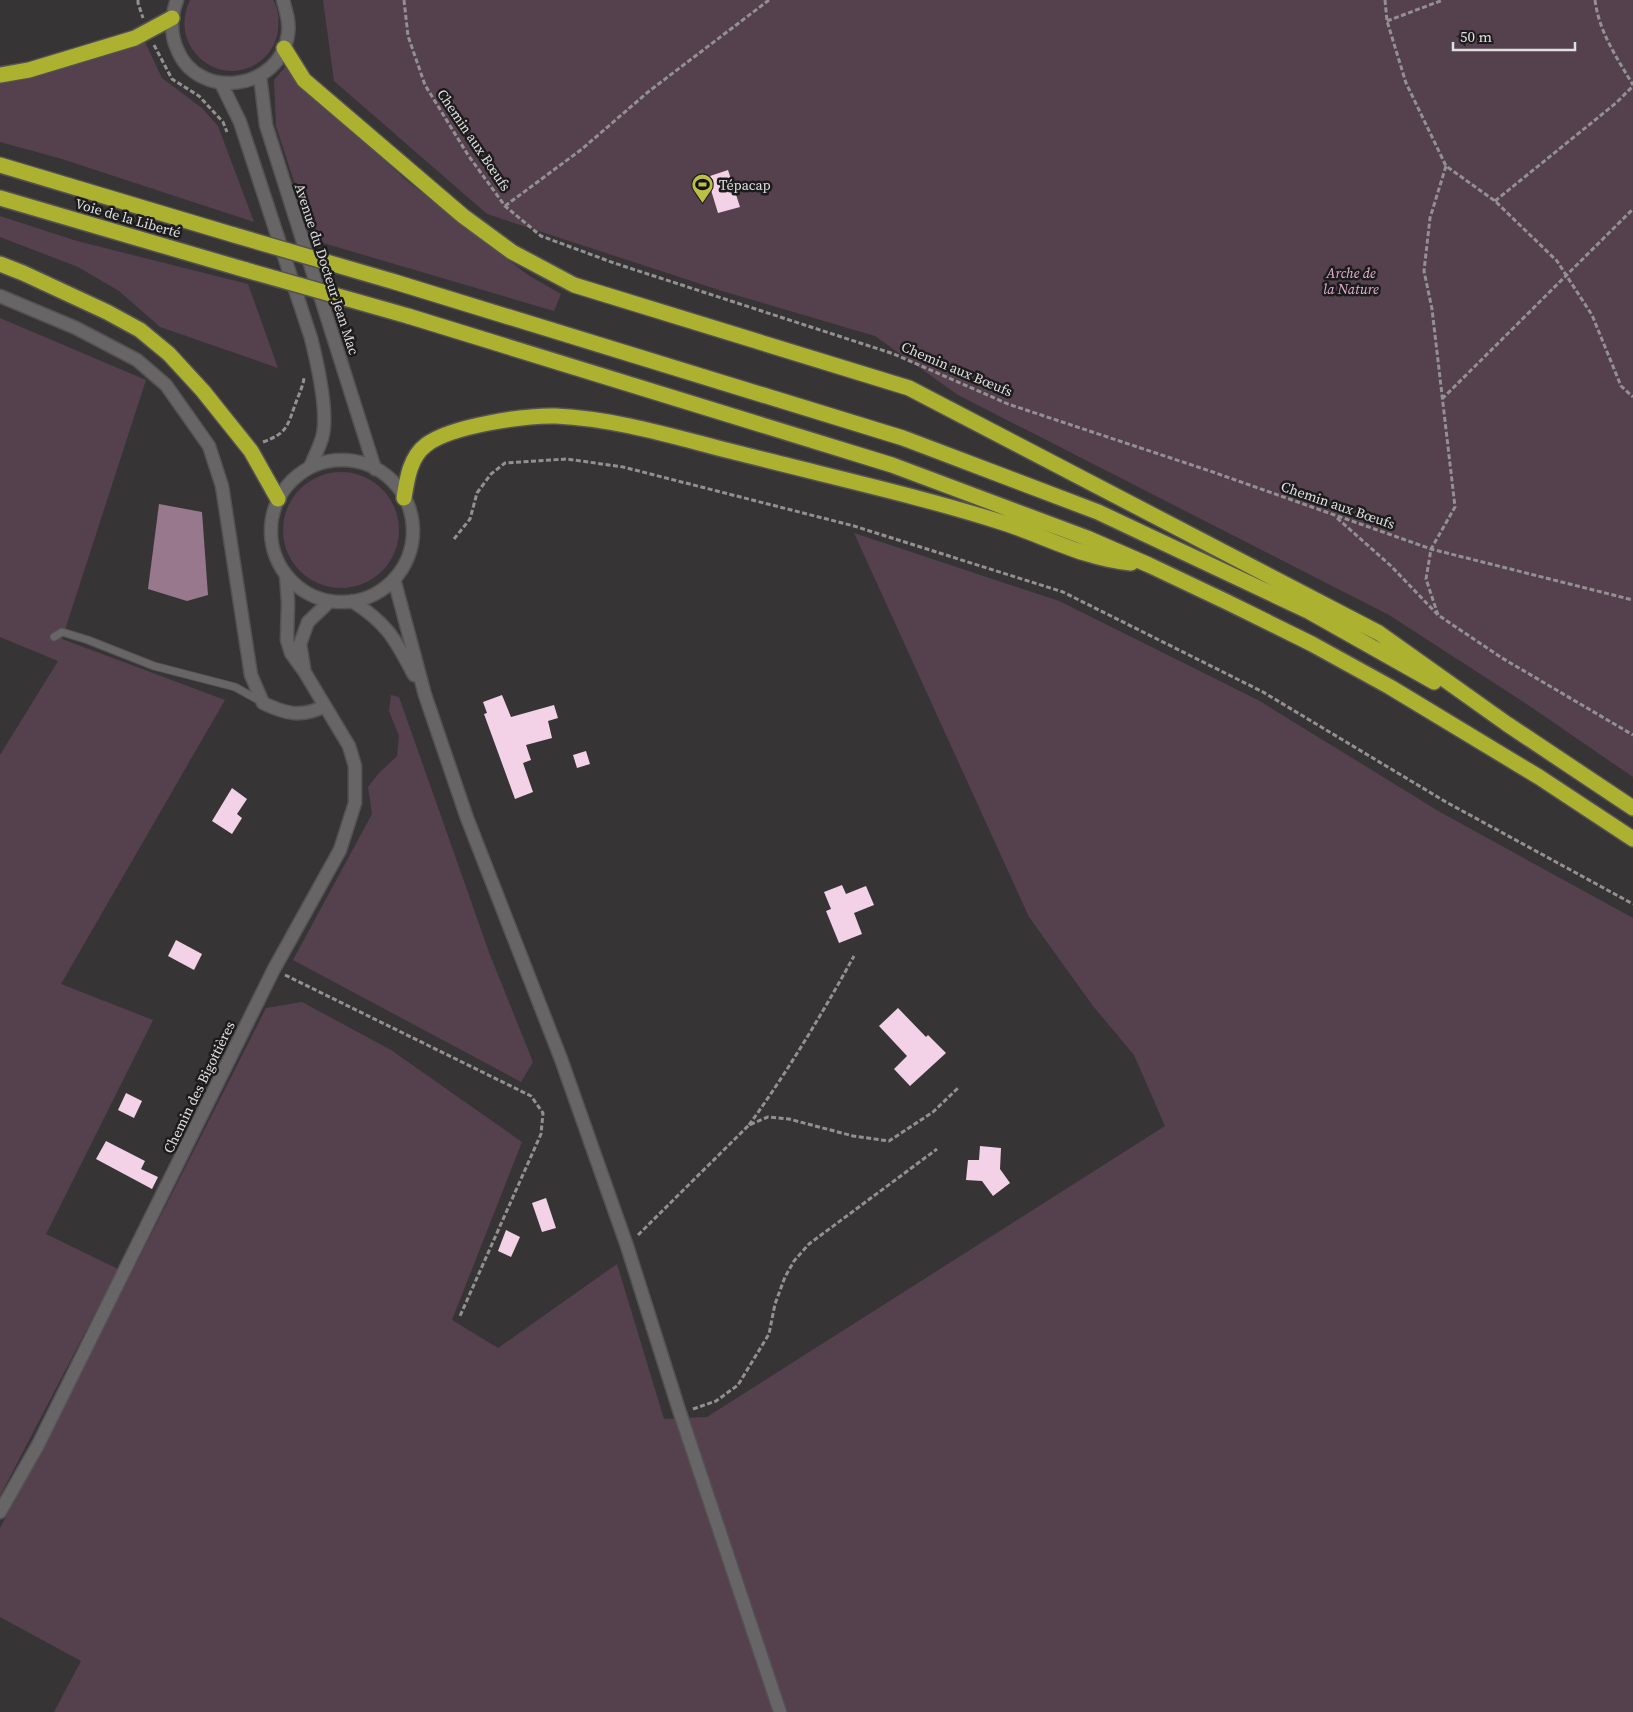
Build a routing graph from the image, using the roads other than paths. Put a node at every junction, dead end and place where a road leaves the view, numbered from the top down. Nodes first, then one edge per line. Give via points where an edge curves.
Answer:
1 (177, 0) edge
2 (283, 0) edge
3 (172, 18) junction
4 (284, 48) junction
5 (0, 75) edge
6 (260, 76) junction
7 (221, 83) junction
8 (0, 165) edge
9 (0, 198) edge
10 (0, 264) edge
11 (0, 296) edge
12 (310, 467) junction
13 (375, 469) junction
14 (278, 498) junction
15 (404, 498) junction
16 (1149, 565) junction
17 (286, 575) junction
18 (394, 579) junction
19 (330, 601) junction
20 (352, 601) junction
21 (54, 637) dead end
22 (304, 671) junction
23 (425, 695) junction
24 (263, 703) junction
25 (325, 706) junction
26 (1507, 724) junction
27 (1633, 808) edge
28 (1633, 840) edge
29 (0, 1512) edge
30 (780, 1712) edge

1 - 3 main road
2 - 4 main road via 288,17
3 - 5 highway via 135,38 29,70
3 - 7 main road via 173,40 186,64 206,79
4 - 6 main road
4 - 26 highway via 304,80 463,216 512,252 574,284 909,388 1379,633
6 - 7 main road via 232,84
6 - 13 main road, Avenue du Docteur Jean Mac via 266,125
7 - 12 main road via 252,156 317,361 324,424
8 - 26 highway, Voie de la Liberté, bridge via 903,438 1098,512 1308,611
9 - 16 highway, Voie de la Liberté, bridge via 408,316 892,465 1087,538
10 - 14 highway via 116,316 140,330 169,354 204,391 251,451
11 - 24 main road via 76,328 137,360 166,385 209,446 222,486 251,675
12 - 13 main road via 343,460 360,462
12 - 14 main road via 297,475
13 - 15 main road via 392,481
14 - 17 main road via 271,538 276,557
15 - 16 highway via 407,476 414,459 425,445 438,437 529,416 583,418 672,437 950,507 1008,524 1081,552 1116,562
15 - 18 main road via 411,518 412,540 409,554
16 - 28 highway, Voie de la Liberté via 1312,644 1390,687 1539,777
17 - 19 main road via 313,596
17 - 22 main road, Chemin des Bigottières via 288,640 291,653
18 - 20 main road via 375,593
18 - 23 main road
19 - 20 main road
19 - 22 main road via 308,622 300,644
20 - 23 main road via 385,626
21 - 24 lane via 62,632 88,640 154,666 235,687
22 - 25 main road, Chemin des Bigottières
23 - 30 main road via 467,818 561,1059 627,1246
24 - 25 main road via 281,712 302,714
25 - 29 main road, Chemin des Bigottières via 349,746 355,766 355,803 340,850 274,969 43,1436
26 - 27 highway

